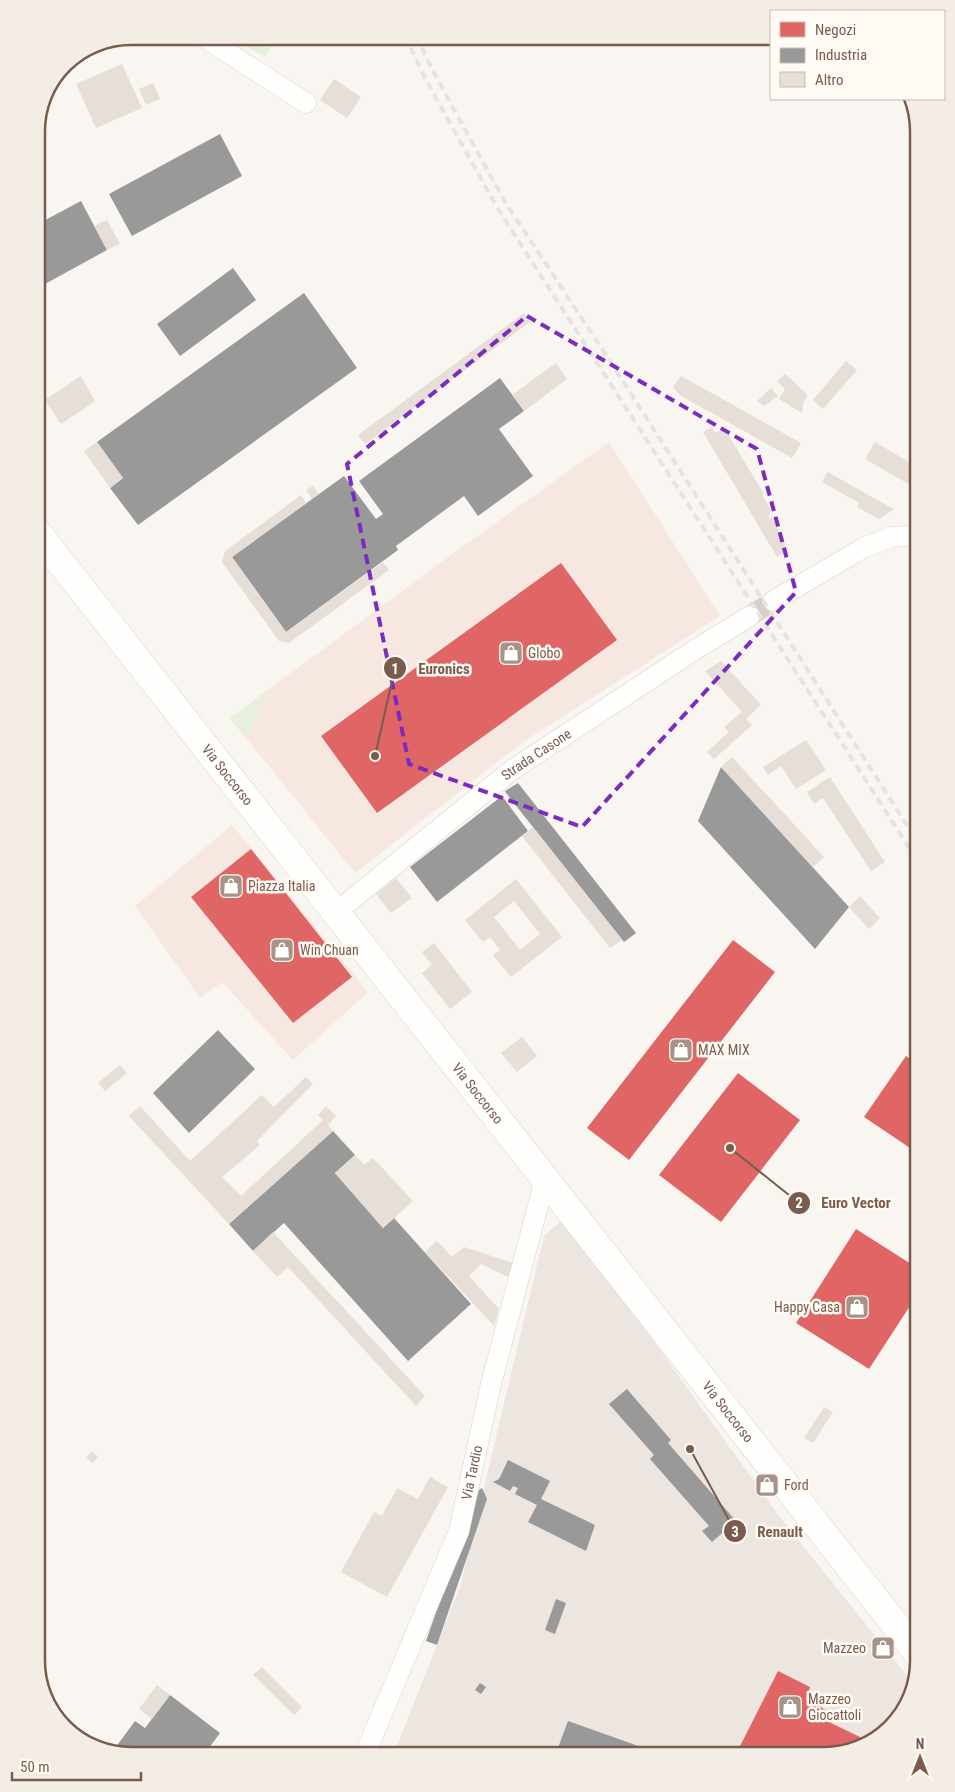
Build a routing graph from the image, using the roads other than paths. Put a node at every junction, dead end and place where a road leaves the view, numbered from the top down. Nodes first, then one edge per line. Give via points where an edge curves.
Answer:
1 (216, 45) edge
2 (306, 103) dead end
3 (910, 536) edge
4 (45, 542) edge
5 (773, 601) tunnel mouth
6 (750, 616) tunnel mouth
7 (336, 912) junction
8 (545, 1179) junction
9 (910, 1644) edge
10 (368, 1747) edge

1 - 2 street
3 - 5 street via 892,537 865,547
4 - 7 main road, Via Soccorso
6 - 7 street, Strada Casone via 512,770
7 - 8 main road, Via Soccorso
8 - 9 main road, Via Soccorso
8 - 10 street, Via Tardio via 491,1384 459,1531

